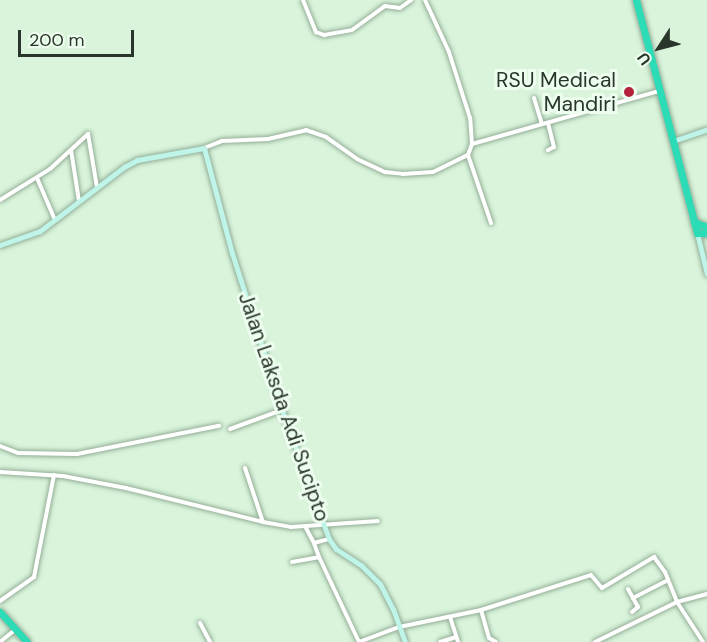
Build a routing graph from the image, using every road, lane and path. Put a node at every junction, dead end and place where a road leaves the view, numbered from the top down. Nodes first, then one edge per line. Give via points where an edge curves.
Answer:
1 (303, 0) edge
2 (411, 0) edge
3 (426, 0) edge
4 (636, 0) edge
5 (660, 92) junction
6 (534, 98) dead end
7 (548, 123) junction
8 (542, 124) junction
9 (707, 129) edge
10 (673, 141) junction
11 (472, 144) junction
12 (204, 148) junction
13 (71, 150) junction
14 (548, 150) dead end
15 (468, 155) junction
16 (36, 178) junction
17 (97, 188) junction
18 (0, 200) edge
19 (80, 202) junction
20 (55, 221) junction
21 (491, 222) dead end
22 (694, 222) junction
23 (707, 227) edge
24 (697, 233) junction
25 (707, 233) edge
26 (0, 245) edge
27 (707, 274) edge
28 (282, 410) junction
29 (219, 426) dead end
30 (230, 429) dead end
31 (0, 446) edge
32 (245, 468) dead end
33 (0, 472) edge
34 (54, 475) junction
35 (378, 521) dead end
36 (263, 522) junction
37 (324, 526) junction
38 (306, 528) junction
39 (329, 539) junction
40 (314, 543) junction
41 (319, 557) junction
42 (292, 562) dead end
43 (669, 580) junction
44 (628, 590) dead end
45 (707, 594) edge
46 (633, 598) junction
47 (0, 601) edge
48 (677, 602) junction
49 (481, 610) junction
50 (0, 612) edge
51 (632, 612) dead end
52 (450, 617) junction
53 (201, 624) dead end
54 (399, 627) junction
55 (16, 630) junction
56 (457, 640) edge
57 (359, 641) edge
58 (0, 642) edge
59 (27, 642) edge
60 (210, 642) edge
61 (405, 642) edge
62 (440, 642) edge
63 (496, 642) edge
64 (596, 642) edge
65 (703, 642) edge

1 - 2 street via 316,32 324,35 357,28 385,6 400,8
3 - 11 street via 465,99
4 - 5 highway
5 - 7 street
5 - 10 highway
6 - 8 street
7 - 8 street
7 - 14 street via 554,147
8 - 11 street
9 - 10 street
10 - 22 highway
11 - 15 street
12 - 15 street via 222,141 261,140 306,130 326,136 357,159 386,172 403,174 433,172
12 - 17 street via 137,160
12 - 28 street, Jalan Laksda Adi Sucipto via 232,253
13 - 16 street
13 - 17 street via 89,134
13 - 19 street
15 - 21 street
16 - 18 street
16 - 20 street
17 - 19 street
19 - 20 street
20 - 26 street via 40,231
22 - 23 highway
22 - 24 highway
24 - 25 highway
24 - 27 street
28 - 30 street
28 - 37 street, Jalan Laksda Adi Sucipto
29 - 31 street via 76,454 18,453
32 - 36 street
33 - 34 street
34 - 36 street via 126,488
34 - 47 street via 34,577
35 - 37 street
36 - 38 street
37 - 38 street
37 - 39 street, Jalan Laksda Adi Sucipto
38 - 40 street
39 - 40 street
39 - 54 street, Jalan Laksda Adi Sucipto via 380,584
40 - 41 street
41 - 42 street
41 - 57 street
43 - 46 street
43 - 48 street
43 - 49 street via 654,557 602,588 591,574
44 - 46 street
45 - 48 street
46 - 51 street via 638,607
48 - 64 street
48 - 65 street
49 - 52 street
49 - 63 street via 489,639
50 - 55 highway
52 - 54 street
52 - 56 street
53 - 60 street
54 - 57 street
54 - 61 street, Jalan Laksda Adi Sucipto
55 - 58 street
55 - 59 highway
56 - 62 street

